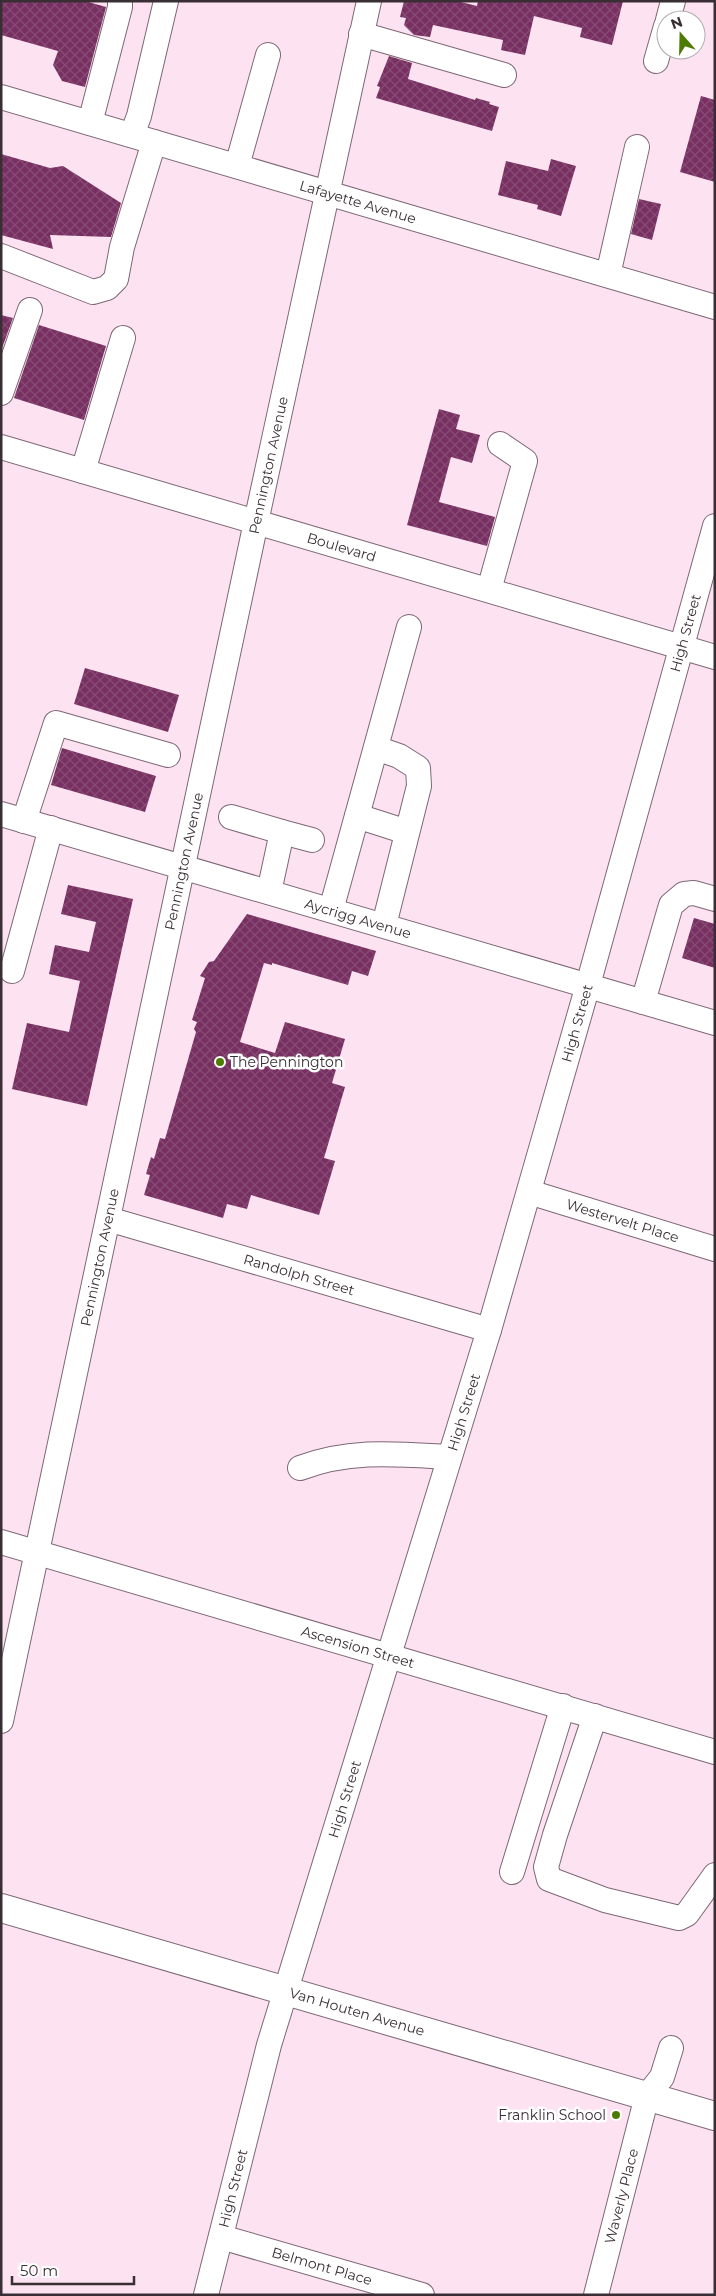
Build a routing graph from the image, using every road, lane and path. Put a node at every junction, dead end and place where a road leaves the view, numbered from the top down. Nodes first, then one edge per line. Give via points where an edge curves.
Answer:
1 (120, 1) edge
2 (166, 1) edge
3 (368, 1) edge
4 (361, 34) junction
5 (268, 55) dead end
6 (504, 76) dead end
7 (2, 100) edge
8 (90, 123) junction
9 (143, 139) junction
10 (637, 147) dead end
11 (237, 166) junction
12 (326, 193) junction
13 (1, 256) edge
14 (608, 275) junction
15 (715, 307) edge
16 (30, 310) dead end
17 (123, 338) dead end
18 (1, 394) edge
19 (500, 444) dead end
20 (1, 447) edge
21 (83, 471) junction
22 (256, 522) junction
23 (715, 526) edge
24 (489, 590) junction
25 (409, 627) dead end
26 (682, 647) junction
27 (715, 657) edge
28 (376, 748) junction
29 (168, 755) dead end
30 (1, 814) edge
31 (357, 816) junction
32 (231, 818) dead end
33 (24, 821) junction
34 (51, 828) junction
35 (282, 832) junction
36 (407, 832) junction
37 (312, 840) dead end
38 (182, 866) junction
39 (269, 892) junction
40 (715, 899) edge
41 (332, 910) junction
42 (384, 925) junction
43 (12, 971) dead end
44 (588, 985) junction
45 (643, 1002) junction
46 (715, 1023) edge
47 (529, 1192) junction
48 (108, 1219) junction
49 (715, 1249) edge
50 (489, 1330) junction
51 (449, 1457) junction
52 (300, 1468) dead end
53 (1, 1542) edge
54 (37, 1552) junction
55 (388, 1656) junction
56 (563, 1706) junction
57 (594, 1716) junction
58 (1, 1721) edge
59 (715, 1752) edge
60 (512, 1872) dead end
61 (715, 1875) edge
62 (1, 1908) edge
63 (285, 1990) junction
64 (671, 2048) dead end
65 (647, 2096) junction
66 (715, 2116) edge
67 (221, 2237) junction
68 (206, 2295) edge
69 (422, 2295) edge
70 (596, 2295) edge

1 - 8 street
2 - 9 street via 139,116
3 - 4 street, Pennington Avenue
4 - 6 street
4 - 12 street, Pennington Avenue
5 - 11 street
7 - 8 street, Lafayette Avenue
8 - 9 street, Lafayette Avenue
9 - 11 street, Lafayette Avenue
9 - 13 street via 116,279 107,288 93,292
10 - 14 street
11 - 12 street, Lafayette Avenue
12 - 14 street, Lafayette Avenue
12 - 22 street, Pennington Avenue
14 - 15 street, Lafayette Avenue
16 - 18 street
17 - 21 street
19 - 24 street via 525,461
20 - 21 street, Boulevard
21 - 22 street, Boulevard
22 - 24 street, Boulevard
22 - 38 street, Pennington Avenue
23 - 26 street, High Street
24 - 26 street, Boulevard
25 - 28 street
26 - 27 street, Boulevard
26 - 44 street, High Street
28 - 31 street
28 - 36 street via 399,756 418,768 419,786
29 - 33 street via 56,723
30 - 33 street, Aycrigg Avenue
31 - 36 street
31 - 41 street
32 - 35 street
33 - 34 street, Aycrigg Avenue
34 - 38 street, Aycrigg Avenue
34 - 43 street
35 - 37 street
35 - 39 street
36 - 42 street
38 - 39 street, Aycrigg Avenue
38 - 48 street, Pennington Avenue
39 - 41 street, Aycrigg Avenue
40 - 45 street via 694,893 676,899
41 - 42 street, Aycrigg Avenue
42 - 44 street, Aycrigg Avenue
44 - 45 street, Aycrigg Avenue
44 - 47 street, High Street
45 - 46 street, Aycrigg Avenue
47 - 49 street, Westervelt Place
47 - 50 street, High Street
48 - 50 street, Randolph Street
48 - 54 street, Pennington Avenue
50 - 51 street, High Street
51 - 52 street via 375,1453 335,1457
51 - 55 street, High Street
53 - 54 street, Ascension Street
54 - 55 street, Ascension Street
54 - 58 street, Pennington Avenue
55 - 56 street, Ascension Street
55 - 63 street, High Street
56 - 57 street, Ascension Street
56 - 60 street
57 - 59 street, Ascension Street
57 - 61 street via 546,1867 549,1879 605,1900 679,1918 687,1914
62 - 63 main road, Van Houten Avenue
63 - 65 main road, Van Houten Avenue
63 - 67 street, High Street
64 - 65 street via 662,2077
65 - 66 main road, Van Houten Avenue
65 - 70 street, Waverly Place
67 - 68 street, High Street
67 - 69 street, Belmont Place

